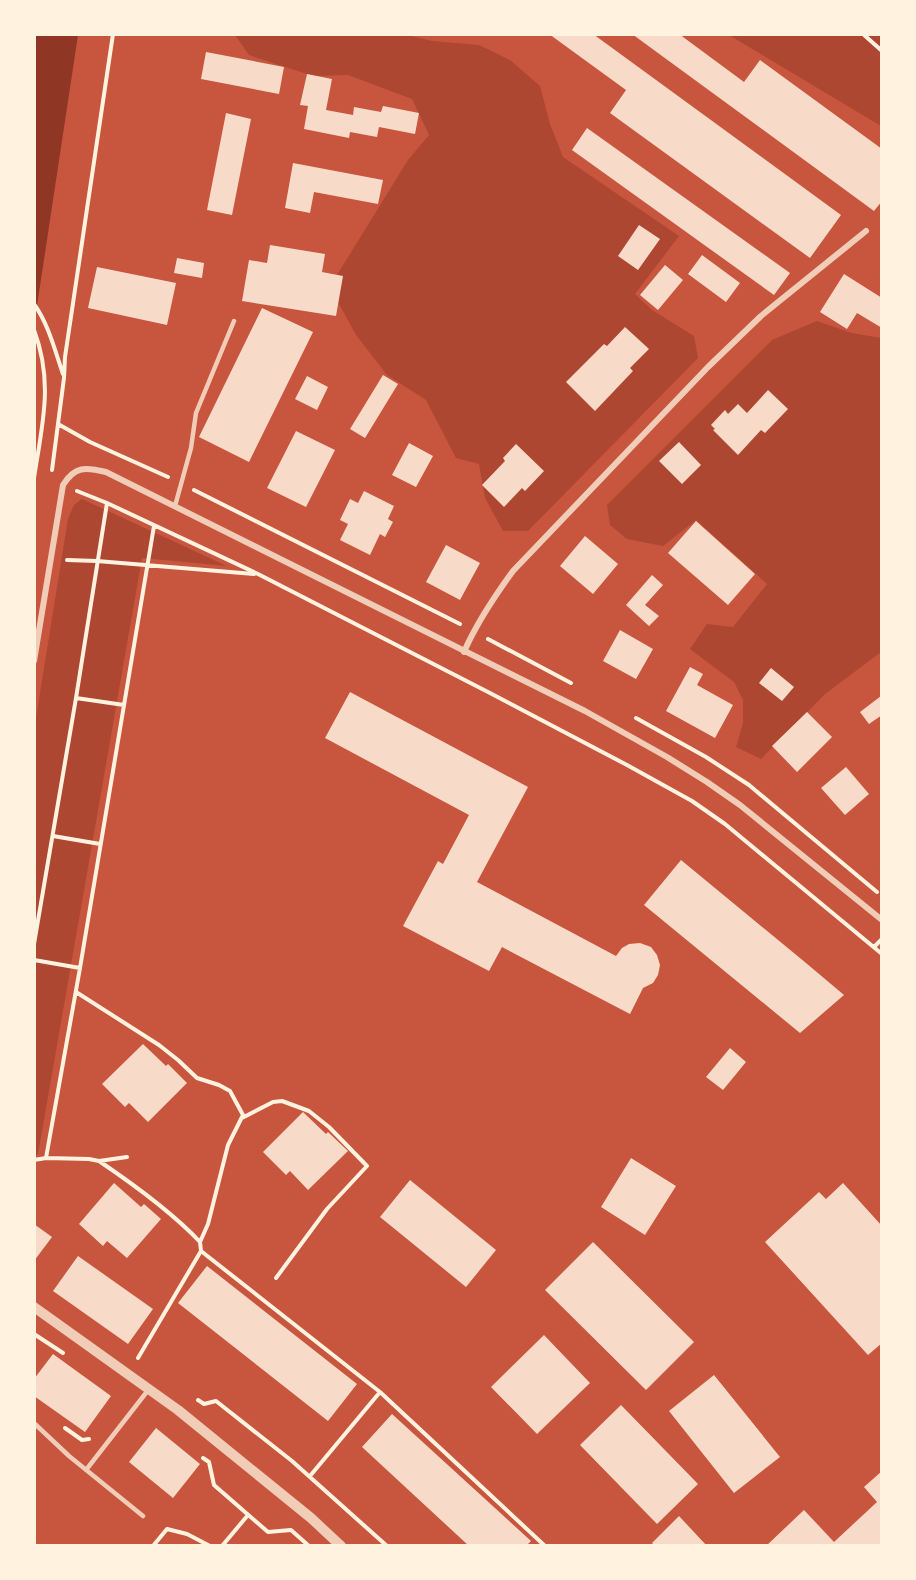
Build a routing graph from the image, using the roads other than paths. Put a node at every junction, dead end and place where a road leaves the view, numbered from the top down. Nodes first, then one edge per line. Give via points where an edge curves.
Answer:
1 (866, 231) dead end
2 (234, 321) dead end
3 (175, 507) junction
4 (464, 652) junction
5 (34, 661) edge
6 (882, 920) edge
7 (34, 1307) edge
8 (149, 1389) junction
9 (35, 1424) edge
10 (86, 1470) junction
11 (142, 1516) dead end
12 (341, 1545) edge

1 - 4 street via 761,316 513,570
2 - 3 lane via 196,413
3 - 4 street
3 - 5 street via 106,472 87,468 69,476 63,486
4 - 6 street via 585,711 707,782
7 - 8 street
8 - 10 lane
8 - 12 street
9 - 10 lane
10 - 11 lane

